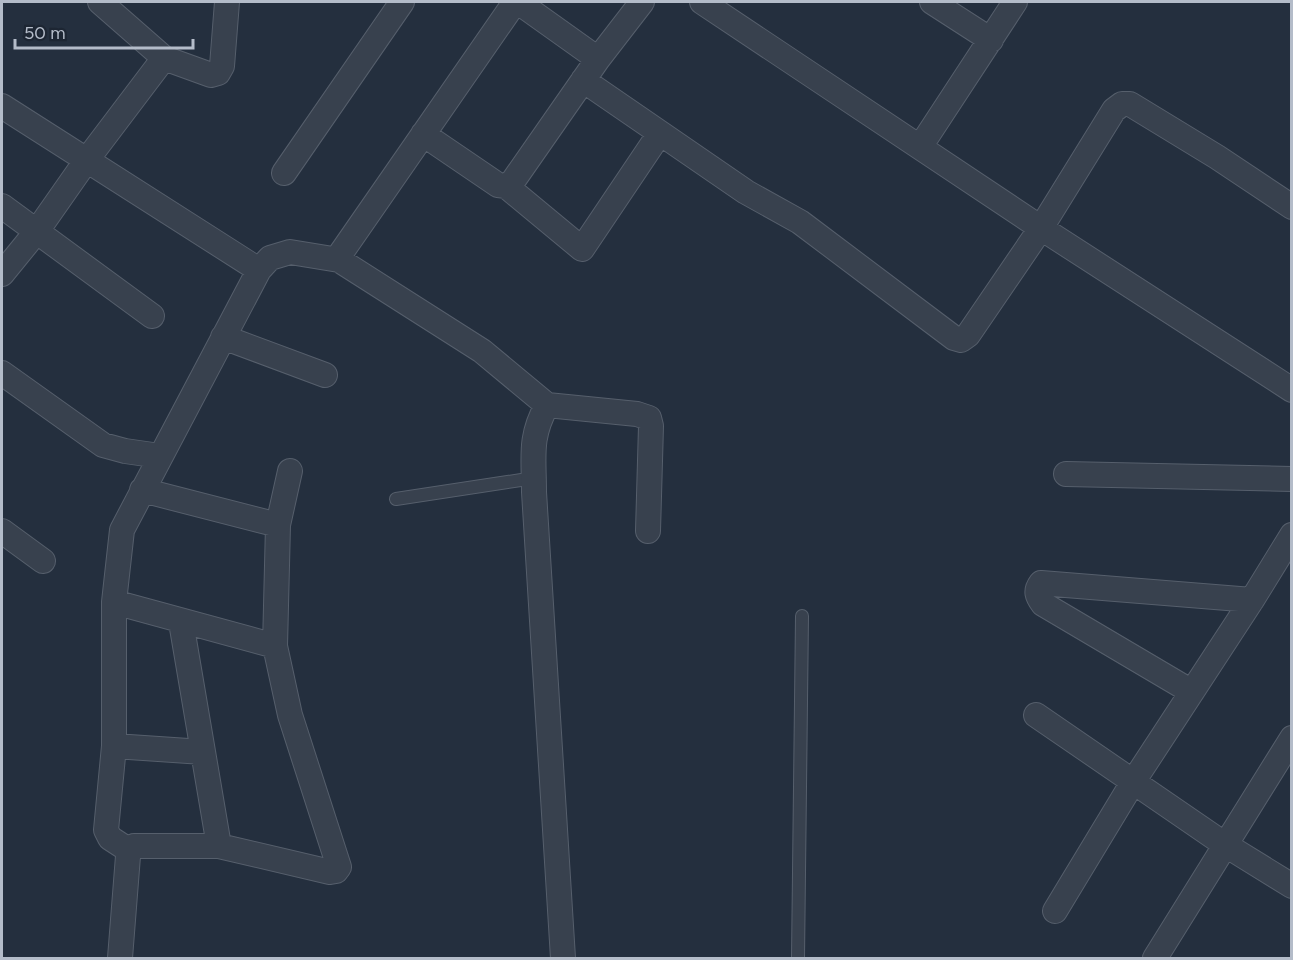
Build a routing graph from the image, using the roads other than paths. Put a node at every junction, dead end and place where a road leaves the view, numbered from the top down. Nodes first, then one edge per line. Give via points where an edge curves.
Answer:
1 (100, 2) edge
2 (226, 2) edge
3 (402, 2) edge
4 (517, 2) edge
5 (642, 2) edge
6 (932, 2) edge
7 (1015, 2) edge
8 (710, 4) edge
9 (991, 40) junction
10 (164, 58) junction
11 (598, 59) junction
12 (583, 80) junction
13 (2, 106) edge
14 (660, 133) junction
15 (423, 134) junction
16 (920, 147) junction
17 (86, 161) junction
18 (284, 173) dead end
19 (506, 186) junction
20 (2, 206) edge
21 (1292, 207) edge
22 (1041, 228) junction
23 (37, 231) junction
24 (339, 260) junction
25 (259, 270) junction
26 (2, 274) edge
27 (152, 316) dead end
28 (224, 337) junction
29 (2, 373) edge
30 (325, 375) dead end
31 (1292, 390) edge
32 (547, 405) junction
33 (160, 456) junction
34 (290, 471) dead end
35 (1066, 474) dead end
36 (534, 478) junction
37 (1292, 479) edge
38 (142, 490) junction
39 (396, 499) dead end
40 (279, 525) junction
41 (2, 531) edge
42 (648, 531) dead end
43 (1292, 535) edge
44 (43, 561) dead end
45 (1252, 600) junction
46 (114, 602) junction
47 (802, 616) dead end
48 (181, 621) junction
49 (275, 646) junction
50 (1192, 692) junction
51 (1036, 715) dead end
52 (1292, 738) edge
53 (114, 746) junction
54 (203, 752) junction
55 (1283, 769) edge
56 (1133, 782) junction
57 (1224, 844) junction
58 (219, 846) junction
59 (130, 851) junction
60 (1292, 886) edge
61 (1055, 910) dead end
62 (120, 958) edge
63 (563, 958) edge
64 (798, 958) edge
65 (1155, 958) edge

1 - 10 street
2 - 10 street via 222,66 218,73 211,75
3 - 18 street
4 - 11 street
4 - 15 street
5 - 11 street
6 - 9 street
7 - 9 street
8 - 16 street
9 - 16 street
10 - 17 street
11 - 12 street
12 - 14 street
12 - 19 street
13 - 17 street
14 - 19 street via 582,249
14 - 22 street via 746,192 800,222 961,340
15 - 19 street via 498,185
15 - 24 street
16 - 22 street
17 - 23 street
17 - 25 street
20 - 23 street
21 - 22 street via 1130,104 1122,104 1114,110
22 - 31 street
23 - 26 street
23 - 27 street
24 - 25 street via 290,252 270,258
24 - 32 street via 482,351
25 - 28 street
28 - 30 street
28 - 33 street
29 - 33 street via 103,445
32 - 36 street via 533,438
32 - 42 street via 649,418
33 - 38 street
34 - 40 street
35 - 37 street
36 - 39 lane
36 - 63 street
38 - 40 street
38 - 46 street via 122,530
40 - 49 street
41 - 44 street
43 - 45 street
45 - 50 street
45 - 50 street via 1041,583 1037,589 1043,604
46 - 48 street
46 - 53 street
47 - 64 lane
48 - 49 street
48 - 54 street
49 - 58 street via 290,715 339,867 330,872
50 - 56 street
51 - 56 street
52 - 55 street
53 - 54 street
53 - 59 street via 106,830 110,838
54 - 58 street
55 - 57 street
56 - 57 street
56 - 61 street
57 - 60 street
57 - 65 street
58 - 59 street via 141,845
59 - 62 street

